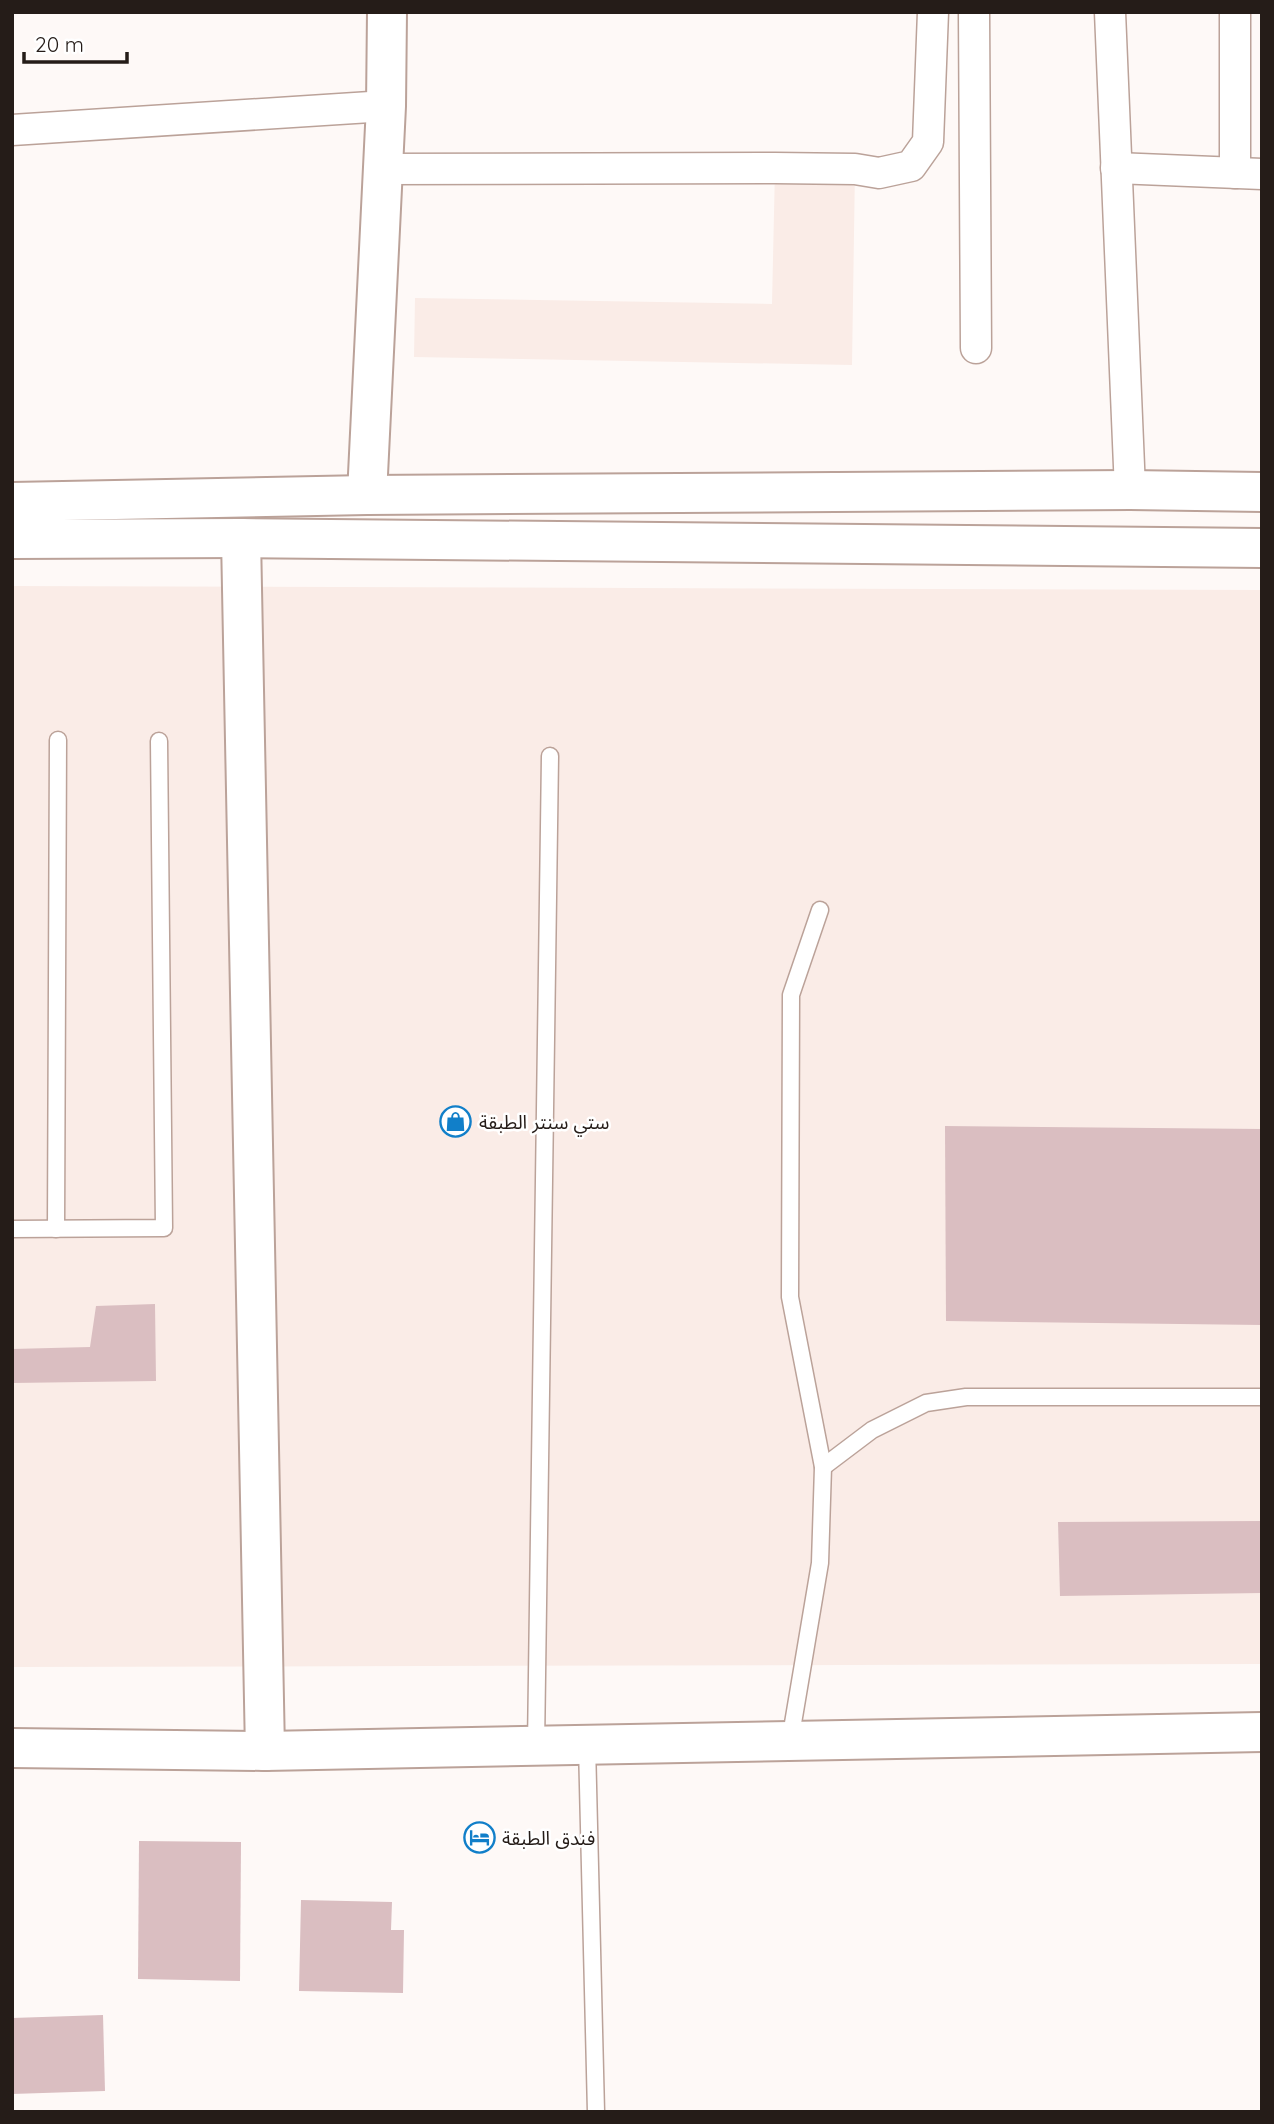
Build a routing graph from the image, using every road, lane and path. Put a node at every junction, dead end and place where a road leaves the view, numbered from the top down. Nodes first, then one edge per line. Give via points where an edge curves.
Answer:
1 (387, 12) edge
2 (933, 12) edge
3 (974, 12) edge
4 (1110, 12) edge
5 (1235, 12) edge
6 (386, 106) junction
7 (12, 130) edge
8 (1116, 168) junction
9 (383, 169) junction
10 (1248, 173) edge
11 (976, 348) dead end
12 (1130, 490) junction
13 (1262, 492) edge
14 (367, 495) junction
15 (12, 502) edge
16 (241, 538) junction
17 (12, 539) edge
18 (1262, 548) edge
19 (58, 740) dead end
20 (159, 741) dead end
21 (550, 756) dead end
22 (820, 910) dead end
23 (56, 1228) junction
24 (12, 1229) edge
25 (1262, 1397) edge
26 (823, 1467) junction
27 (1262, 1732) edge
28 (790, 1741) junction
29 (587, 1745) junction
30 (536, 1746) junction
31 (12, 1748) edge
32 (265, 1751) junction
33 (596, 2112) edge

1 - 6 street
2 - 9 street via 928,142 911,166 878,173 775,168
3 - 11 street
4 - 8 street
5 - 10 street
6 - 7 street
6 - 9 street
8 - 10 street
8 - 12 street
9 - 14 street
12 - 13 street
12 - 14 street
14 - 15 street
16 - 17 street
16 - 18 street
16 - 32 street
19 - 23 lane
20 - 23 lane via 164,1228
21 - 30 lane
22 - 26 lane via 792,995 790,1297
23 - 24 lane
25 - 26 lane via 966,1397 926,1403 872,1430
26 - 28 lane via 820,1563
27 - 28 street
28 - 29 street
29 - 30 street
29 - 33 lane
30 - 32 street
31 - 32 street

